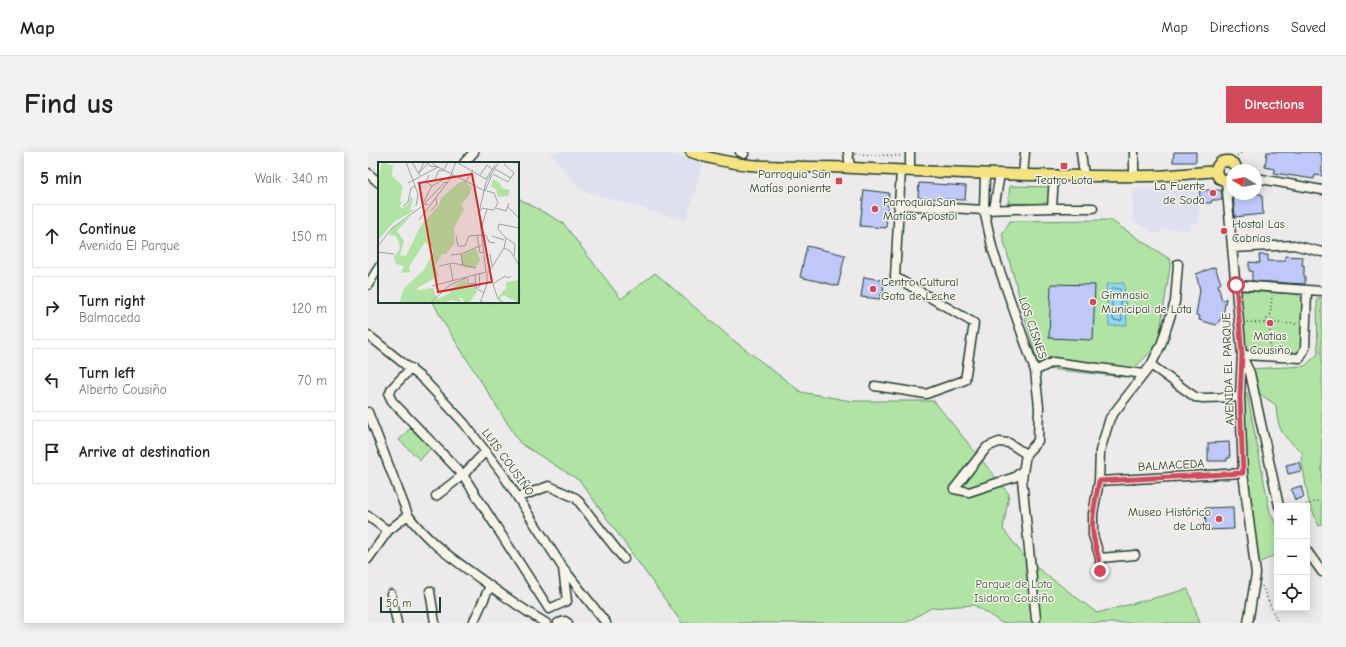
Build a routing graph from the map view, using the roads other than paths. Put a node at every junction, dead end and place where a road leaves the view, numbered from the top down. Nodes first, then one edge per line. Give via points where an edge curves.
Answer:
1 (474, 152) edge
2 (691, 152) edge
3 (1025, 152) edge
4 (1081, 152) edge
5 (1134, 152) edge
6 (1220, 152) edge
7 (1226, 152) edge
8 (850, 153) edge
9 (910, 154) edge
10 (710, 155) edge
11 (465, 162) edge
12 (1232, 164) edge
13 (1234, 164) edge
14 (850, 168) junction
15 (1217, 168) junction
16 (905, 171) junction
17 (368, 174) edge
18 (985, 174) junction
19 (1000, 174) junction
20 (1023, 175) junction
21 (1054, 175) junction
22 (1084, 176) junction
23 (1134, 176) junction
24 (1226, 179) edge
25 (1262, 179) edge
26 (378, 182) edge
27 (1321, 188) edge
28 (1230, 200) edge
29 (898, 205) junction
30 (1052, 208) junction
31 (1093, 208) dead end
32 (994, 209) junction
33 (984, 210) junction
34 (1232, 248) junction
35 (1322, 252) edge
36 (1178, 264) dead end
37 (378, 270) edge
38 (368, 285) edge
39 (1236, 285) junction
40 (1307, 291) junction
41 (1322, 292) edge
42 (368, 335) edge
43 (1242, 355) junction
44 (1151, 365) junction
45 (411, 368) junction
46 (1035, 371) junction
47 (1144, 374) junction
48 (875, 386) dead end
49 (1240, 397) junction
50 (368, 412) edge
51 (486, 451) junction
52 (1026, 454) junction
53 (1023, 470) junction
54 (1243, 473) junction
55 (463, 475) junction
56 (1099, 481) junction
57 (436, 496) dead end
58 (519, 497) junction
59 (1278, 503) edge
60 (408, 514) junction
61 (368, 516) edge
62 (388, 531) junction
63 (1135, 555) dead end
64 (1310, 555) edge
65 (1100, 558) junction
66 (368, 559) edge
67 (624, 559) dead end
68 (563, 568) junction
69 (1100, 571) dead end
70 (1322, 572) edge
71 (490, 586) junction
72 (430, 591) dead end
73 (391, 594) dead end
74 (1036, 619) dead end
75 (397, 623) edge
76 (435, 623) edge
77 (473, 623) edge
78 (546, 623) edge
79 (558, 623) edge
80 (568, 623) edge
81 (606, 623) edge
82 (1248, 623) edge

1 - 11 street
2 - 10 main road
3 - 20 street
4 - 22 street
5 - 23 street
6 - 15 main road
7 - 13 main road
8 - 14 street
9 - 16 street
10 - 14 main road via 757,167
12 - 15 main road via 1226,160
14 - 16 main road
15 - 23 main road
15 - 24 main road via 1219,178
16 - 18 main road
16 - 29 street
17 - 26 street
18 - 19 main road
18 - 33 street, LOS CISNES
19 - 20 main road
19 - 32 street
20 - 21 main road
21 - 22 main road
21 - 30 street
22 - 23 main road
25 - 27 street
28 - 34 street, AVENIDA EL PARQUE
29 - 33 street
29 - 48 street via 895,277 974,323 965,380 926,394
30 - 31 street
30 - 32 street
32 - 33 street
33 - 46 street, LOS CISNES via 993,251
34 - 35 street via 1294,245
34 - 39 street, AVENIDA EL PARQUE
36 - 44 street via 1175,302 1161,345
37 - 38 street
39 - 40 street
39 - 43 street, AVENIDA EL PARQUE
40 - 41 street
40 - 43 street via 1305,348 1300,358
42 - 45 street, LUIS COUSIÑO
43 - 49 street, AVENIDA EL PARQUE
43 - 59 street via 1250,373
44 - 47 street
44 - 49 street via 1195,397
45 - 51 street, LUIS COUSIÑO via 464,423
45 - 55 street via 392,388 389,395
46 - 47 street via 1053,362
46 - 52 street, LOS CISNES via 1039,407 1038,441
47 - 56 street via 1110,418 1100,452
49 - 54 street, AVENIDA EL PARQUE
50 - 60 street
51 - 55 street
51 - 58 street, LUIS COUSIÑO
52 - 53 street
52 - 53 street via 1009,443 998,442 986,447 954,489 968,492 1015,477
53 - 74 street
54 - 56 street, BALMACEDA
54 - 82 street, AVENIDA EL PARQUE via 1256,574
55 - 57 street
55 - 68 street via 550,609 567,601
56 - 65 street via 1093,514 1093,535
58 - 67 street via 549,486 576,498
58 - 68 street, LUIS COUSIÑO
60 - 62 street
60 - 71 street via 418,529 434,544
61 - 62 street
62 - 66 street
63 - 65 street
64 - 70 street
65 - 69 street
68 - 81 street, LUIS COUSIÑO
71 - 77 street
71 - 78 street via 506,599
72 - 76 street
73 - 75 street
79 - 80 street

